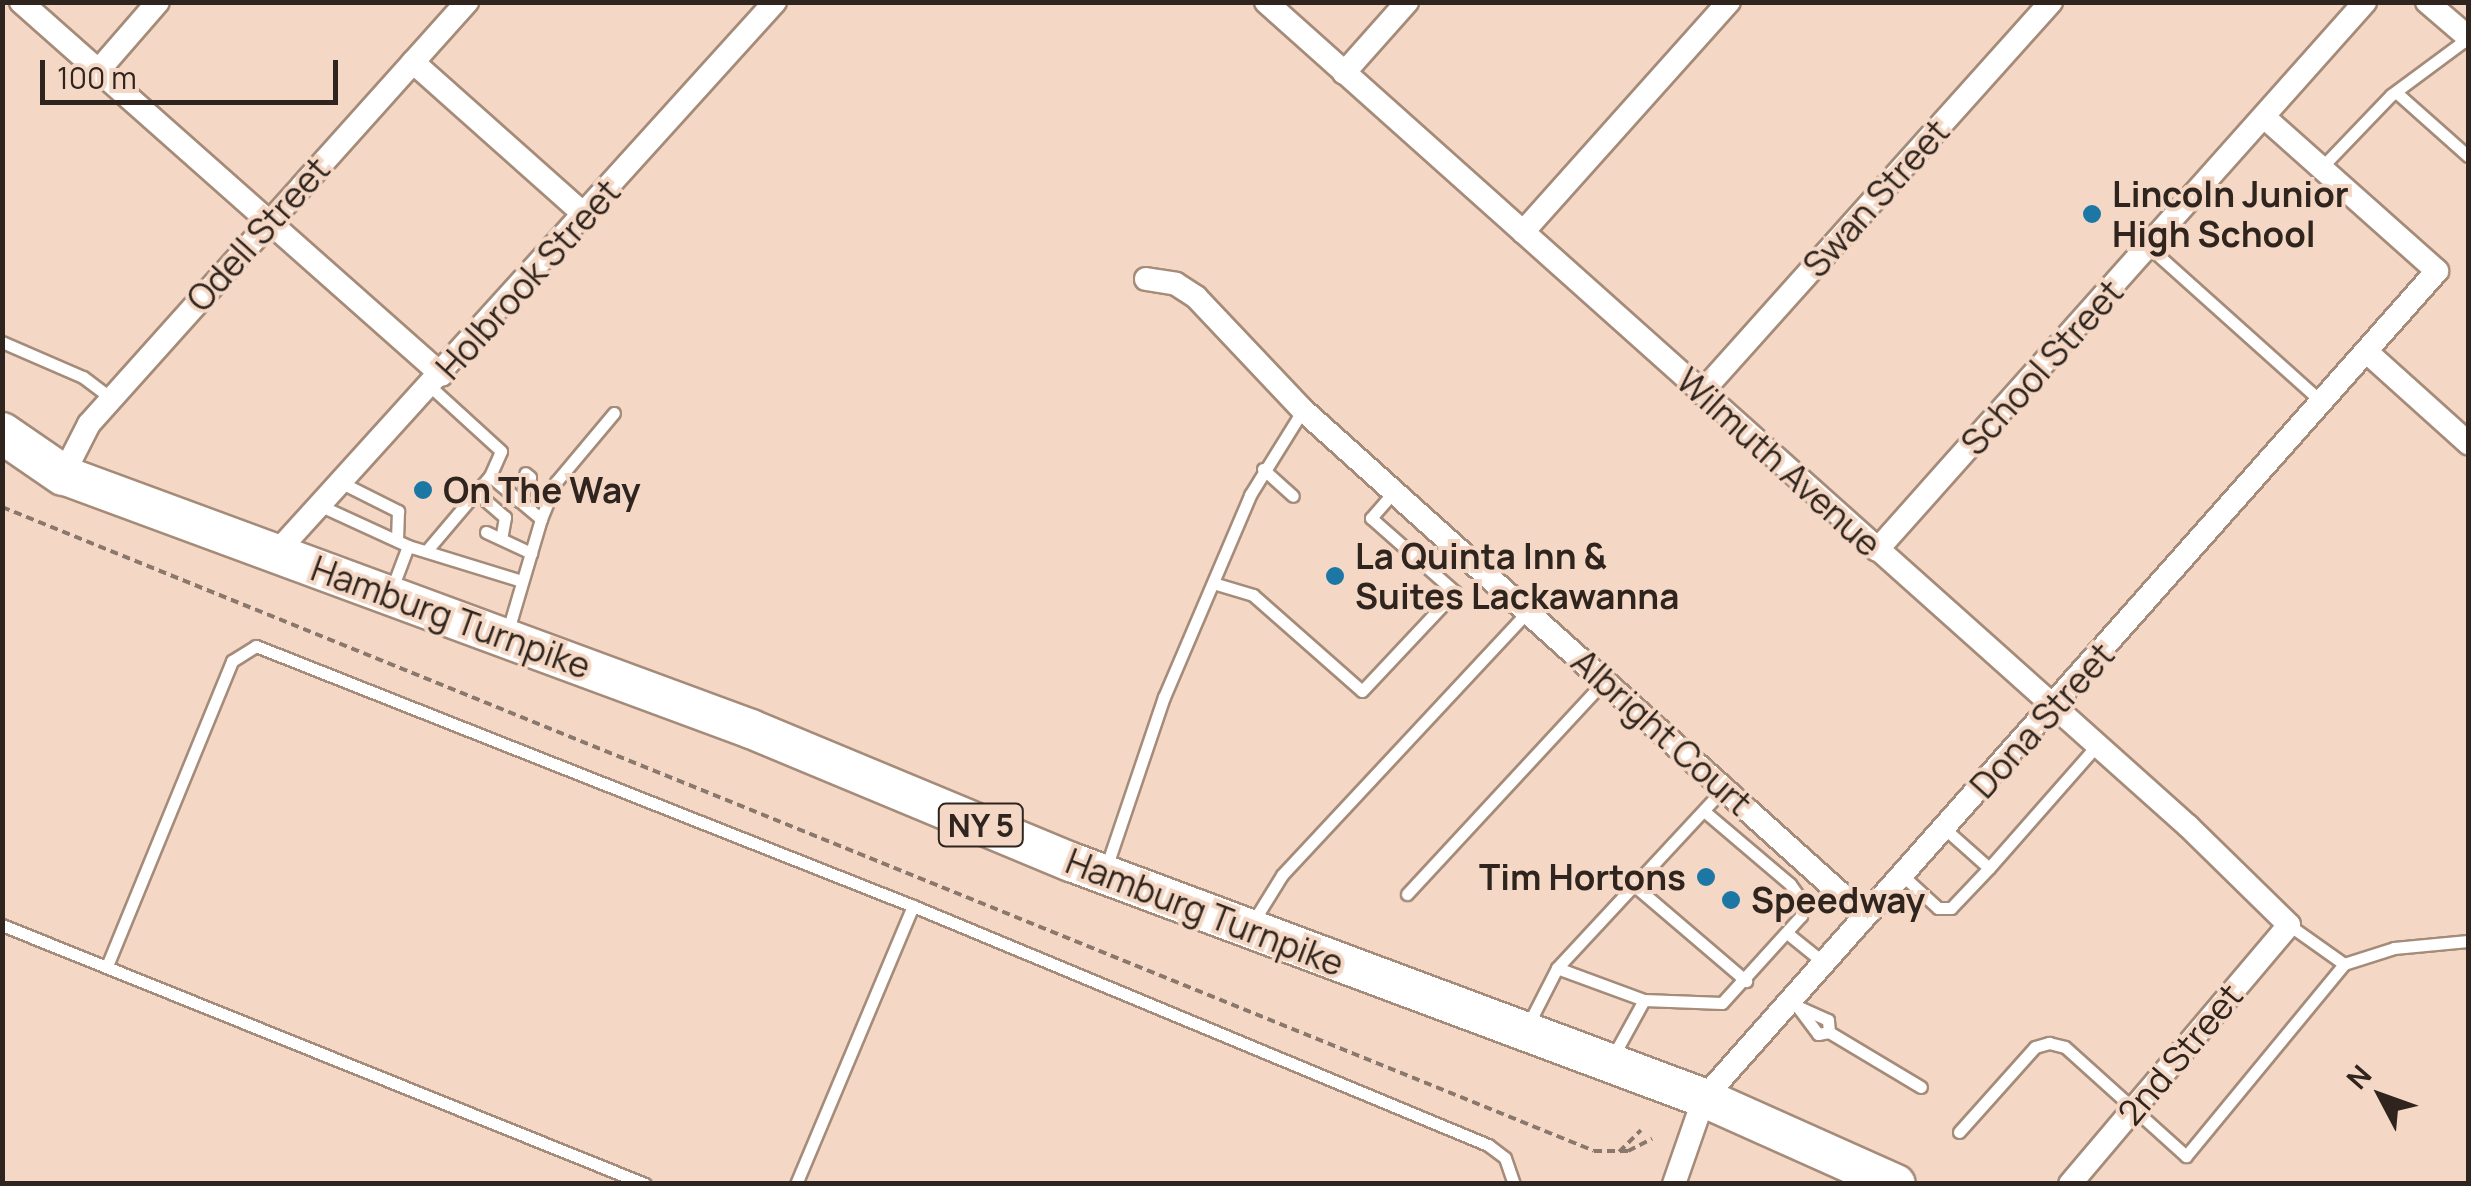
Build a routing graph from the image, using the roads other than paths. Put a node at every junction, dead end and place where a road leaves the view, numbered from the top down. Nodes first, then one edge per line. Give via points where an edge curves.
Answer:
1 (21, 2) edge
2 (158, 2) edge
3 (467, 2) edge
4 (776, 2) edge
5 (1266, 2) edge
6 (1407, 2) edge
7 (1729, 2) edge
8 (2051, 2) edge
9 (2365, 2) edge
10 (2427, 2) edge
11 (2468, 38) edge
12 (413, 62) junction
13 (98, 72) junction
14 (1344, 72) junction
15 (2396, 93) junction
16 (2264, 117) junction
17 (2468, 156) edge
18 (2321, 168) junction
19 (584, 215) junction
20 (268, 224) junction
21 (1522, 232) junction
22 (2150, 248) junction
23 (1146, 279) dead end
24 (2, 342) edge
25 (2368, 352) junction
26 (437, 381) junction
27 (1701, 393) junction
28 (112, 398) junction
29 (2323, 403) junction
30 (1303, 410) junction
31 (614, 413) dead end
32 (2, 433) edge
33 (2468, 444) edge
34 (2, 462) edge
35 (1263, 470) junction
36 (525, 473) dead end
37 (63, 475) junction
38 (490, 476) junction
39 (342, 483) junction
40 (477, 492) junction
41 (1394, 492) junction
42 (1294, 496) dead end
43 (519, 501) junction
44 (320, 506) junction
45 (541, 520) junction
46 (486, 532) dead end
47 (501, 539) junction
48 (402, 543) junction
49 (428, 550) junction
50 (1877, 550) junction
51 (277, 552) junction
52 (530, 553) junction
53 (522, 580) junction
54 (1213, 583) junction
55 (390, 594) junction
56 (1528, 610) junction
57 (506, 638) junction
58 (1604, 681) junction
59 (2054, 708) junction
60 (2096, 746) junction
61 (1724, 788) junction
62 (1704, 811) junction
63 (1944, 828) junction
64 (1988, 868) junction
65 (1902, 874) junction
66 (1104, 875) junction
67 (1636, 888) junction
68 (1407, 894) dead end
69 (913, 906) junction
70 (1864, 915) junction
71 (2, 925) edge
72 (2289, 925) junction
73 (1248, 929) junction
74 (1788, 933) junction
75 (2468, 941) edge
76 (1824, 962) junction
77 (2344, 964) junction
78 (107, 966) junction
79 (1557, 968) junction
80 (1746, 980) junction
81 (1644, 1000) junction
82 (1796, 1003) junction
83 (1525, 1034) junction
84 (1610, 1064) junction
85 (1922, 1087) dead end
86 (1704, 1098) junction
87 (2133, 1110) junction
88 (1959, 1132) dead end
89 (645, 1184) edge
90 (796, 1184) edge
91 (1514, 1184) edge
92 (1674, 1184) edge
93 (1896, 1184) edge
94 (2070, 1184) edge

1 - 13 street
2 - 13 street
3 - 12 street, Odell Street
4 - 19 street, Holbrook Street
5 - 14 street, Wilmuth Avenue
6 - 14 street
7 - 21 street
8 - 27 street, Swan Street
9 - 16 street, School Street
10 - 11 street
11 - 15 lane
12 - 19 street
12 - 20 street, Odell Street
13 - 20 street
14 - 21 street, Wilmuth Avenue
15 - 17 lane
15 - 18 lane
16 - 18 street
16 - 22 street, School Street
18 - 25 street, Dona Street via 2437,271
19 - 26 street, Holbrook Street
20 - 26 street
20 - 28 street, Odell Street
21 - 27 street, Wilmuth Avenue
22 - 29 lane
22 - 50 street, School Street
23 - 30 street, Albright Court via 1176,284 1196,297
24 - 28 lane via 83,377
25 - 29 street, Dona Street
25 - 33 street
26 - 38 lane via 505,455
26 - 39 street, Holbrook Street
27 - 50 street, Wilmuth Avenue
28 - 37 street, Odell Street via 81,436
29 - 59 street, Dona Street
30 - 35 lane
30 - 41 street, Albright Court
31 - 45 lane via 556,482
32 - 37 highway, NY 5
34 - 37 highway, NY 5
35 - 42 lane
35 - 54 lane
36 - 43 lane via 530,477
37 - 51 highway, Hamburg Turnpike / NY 5
38 - 40 lane
38 - 43 lane
39 - 44 street, Holbrook Street
39 - 48 lane via 398,511
40 - 47 lane via 505,517
40 - 49 lane via 461,520
41 - 54 lane via 1371,518 1454,592 1362,691 1254,595
41 - 56 street, Albright Court
43 - 45 lane
44 - 48 lane
44 - 51 street, Holbrook Street
45 - 52 lane
46 - 47 lane
47 - 52 lane
48 - 49 lane
48 - 55 lane
49 - 53 lane
50 - 59 street, Wilmuth Avenue
51 - 55 highway, Hamburg Turnpike / NY 5
52 - 53 lane
53 - 57 lane
54 - 66 lane via 1164,697
55 - 57 highway, Hamburg Turnpike / NY 5
56 - 58 street, Albright Court
56 - 73 lane via 1282,875
57 - 66 highway, Hamburg Turnpike / NY 5 via 751,729
58 - 61 street, Albright Court
58 - 68 lane
59 - 60 street, Wilmuth Avenue
59 - 63 street, Dona Street
60 - 64 lane
60 - 72 street, Wilmuth Avenue
61 - 62 lane
61 - 70 street, Albright Court
62 - 67 lane
62 - 74 lane via 1798,894 1801,916
63 - 64 lane
63 - 65 street, Dona Street
64 - 65 lane via 1951,908 1938,908
65 - 70 street, Dona Street
66 - 73 highway, Hamburg Turnpike / NY 5
67 - 79 lane
67 - 80 lane
69 - 78 lane via 256,646 232,661
69 - 90 lane
69 - 91 lane via 1488,1144 1506,1158
70 - 76 street, Dona Street
71 - 78 lane
72 - 77 lane
72 - 87 street, 2nd Street
73 - 83 highway, Hamburg Turnpike / NY 5
74 - 76 lane
74 - 80 lane
75 - 77 lane via 2394,948
76 - 82 street, Dona Street
77 - 87 lane via 2186,1156
78 - 89 lane
79 - 81 lane
79 - 83 lane
80 - 81 lane via 1713,1007
81 - 84 lane
82 - 85 lane via 1818,1034 1829,1032
82 - 86 street, Dona Street
83 - 84 highway, Hamburg Turnpike / NY 5
84 - 86 highway, Hamburg Turnpike / NY 5
86 - 92 street, Dona Street
86 - 93 highway, Hamburg Turnpike / NY 5
87 - 88 lane via 2064,1047 2049,1043 2035,1047
87 - 94 street, 2nd Street

